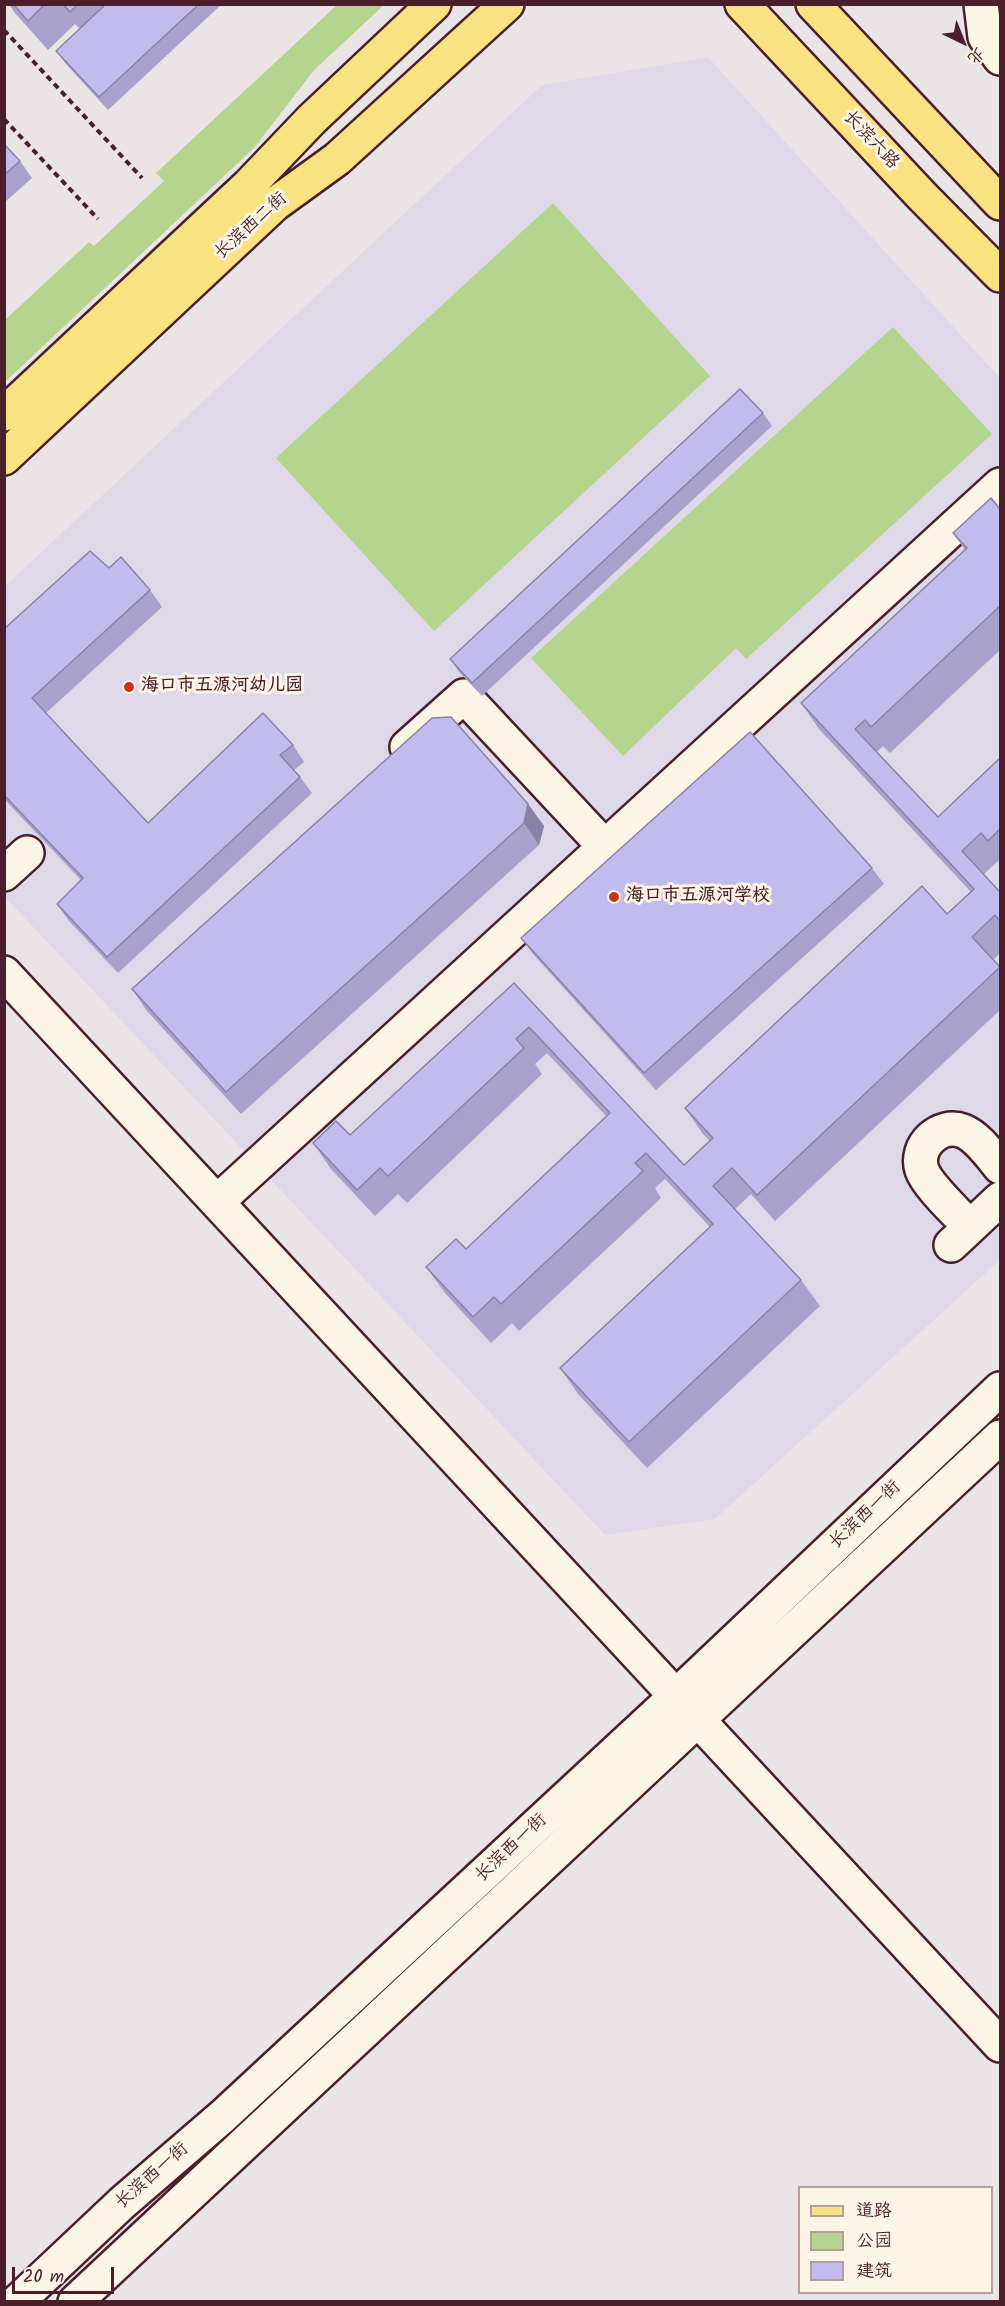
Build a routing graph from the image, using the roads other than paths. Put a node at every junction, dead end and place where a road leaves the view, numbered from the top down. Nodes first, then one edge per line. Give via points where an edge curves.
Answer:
1 (434, 4) edge
2 (507, 4) edge
3 (742, 4) edge
4 (813, 4) edge
5 (981, 4) edge
6 (1000, 58) edge
7 (1000, 203) edge
8 (1000, 275) edge
9 (4, 414) edge
10 (4, 458) edge
11 (1000, 486) edge
12 (381, 769) edge
13 (605, 847) junction
14 (4, 973) edge
15 (1000, 1167) edge
16 (217, 1202) junction
17 (998, 1205) edge
18 (1000, 1389) edge
19 (1000, 1437) edge
20 (688, 1707) junction
21 (1000, 2045) edge
22 (16, 2301) edge
23 (75, 2301) edge

1 - 9 main road, 长滨西二街 via 312,119 249,185
2 - 10 main road, 长滨西二街 via 337,159 275,204
3 - 8 main road, 长滨六路
4 - 7 main road
5 - 6 street via 985,37
11 - 13 street
12 - 13 street via 464,696
13 - 16 street
14 - 16 street
15 - 17 street via 973,1138 954,1129 933,1135 920,1160 926,1179 961,1236
16 - 20 street
18 - 20 street, 长滨西一街
19 - 20 street, 长滨西一街
20 - 21 street
20 - 22 street, 长滨西一街 via 122,2203
20 - 23 street, 长滨西一街

